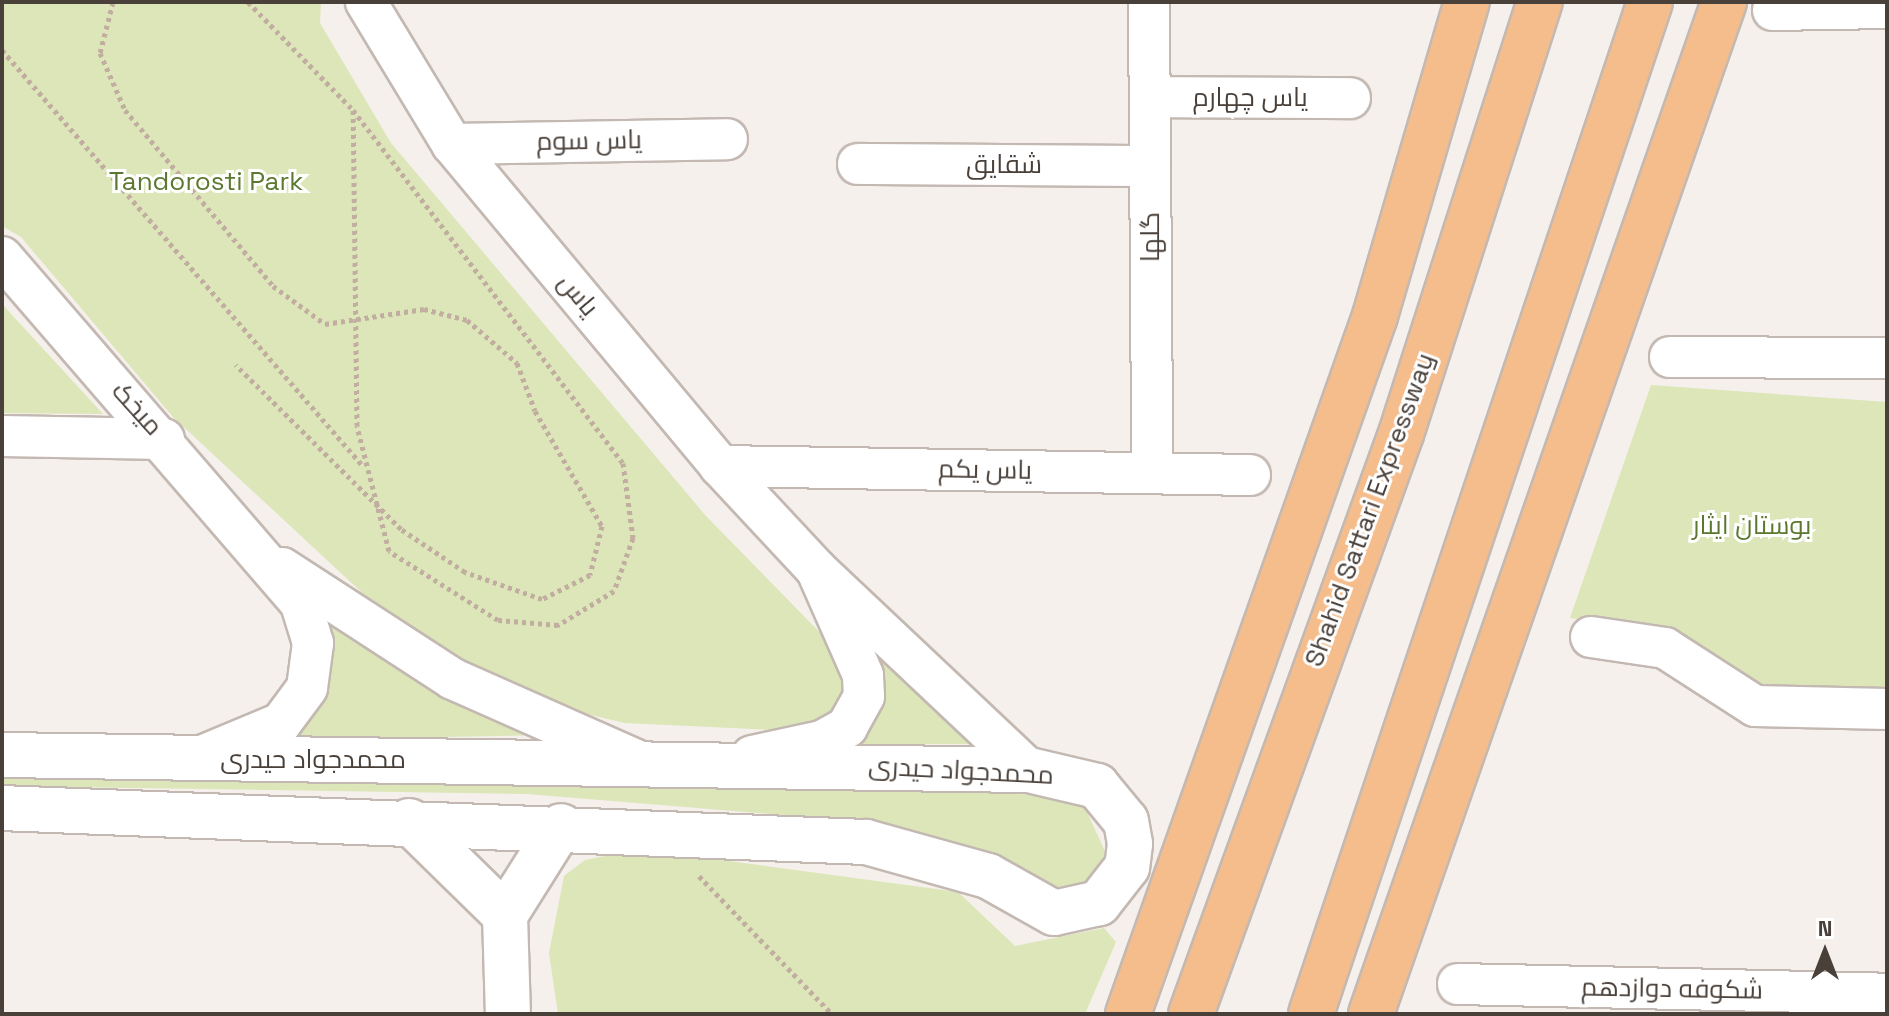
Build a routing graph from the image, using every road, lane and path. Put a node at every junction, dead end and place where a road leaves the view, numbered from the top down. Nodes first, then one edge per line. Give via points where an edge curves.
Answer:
1 (113, 2) edge
2 (248, 2) edge
3 (366, 2) edge
4 (1149, 2) edge
5 (1467, 2) edge
6 (1540, 2) edge
7 (1650, 2) edge
8 (1724, 2) edge
9 (1887, 8) edge
10 (1773, 10) dead end
11 (2, 50) edge
12 (1150, 97) junction
13 (1350, 98) dead end
14 (353, 110) junction
15 (727, 139) dead end
16 (452, 144) junction
17 (858, 164) dead end
18 (1150, 166) junction
19 (2, 257) edge
20 (353, 323) junction
21 (1670, 357) dead end
22 (1887, 358) edge
23 (236, 365) dead end
24 (2, 436) edge
25 (164, 439) junction
26 (362, 466) junction
27 (720, 466) junction
28 (1152, 473) junction
29 (1250, 475) dead end
30 (373, 501) junction
31 (271, 561) junction
32 (816, 569) junction
33 (1591, 637) dead end
34 (1887, 709) edge
35 (2, 755) edge
36 (194, 759) junction
37 (640, 762) junction
38 (720, 763) junction
39 (1029, 770) junction
40 (2, 808) edge
41 (409, 821) junction
42 (561, 826) junction
43 (696, 872) dead end
44 (505, 915) junction
45 (1458, 984) dead end
46 (1887, 994) edge
47 (508, 1014) edge
48 (832, 1014) edge
49 (1128, 1014) edge
50 (1191, 1014) edge
51 (1311, 1014) edge
52 (1371, 1014) edge

1 - 20 path via 100,53 125,110 273,286 325,324
2 - 14 path
3 - 16 street, یاس
4 - 12 street, گلها
5 - 49 highway via 1375,316
6 - 50 highway, Shahid Sattari Expressway via 1401,434
7 - 51 highway
8 - 52 highway
9 - 10 street
11 - 26 path
12 - 13 street, یاس چهارم
12 - 18 street, گلها
14 - 20 path
14 - 30 path via 623,463 633,538 614,591 570,619 558,625 498,620 389,551
15 - 16 street, یاس سوم
16 - 27 street, یاس
17 - 18 street, شقایق
18 - 28 street, گلها
19 - 25 street, میخک
20 - 26 path
20 - 30 path via 424,309 467,320 517,363 535,411 602,526 590,575 542,599 465,572
21 - 22 street
23 - 30 path
24 - 25 street
25 - 31 street, میخک
26 - 30 path
27 - 28 street, یاس یکم
27 - 32 street, یاس
28 - 29 street, یاس یکم
31 - 36 street via 301,604 313,643 307,688 281,723
31 - 37 street via 453,679
32 - 38 street via 863,675 864,696 847,727 822,741
32 - 39 street, یاس
33 - 34 street via 1665,648 1755,706
35 - 36 street, محمدجواد حیدری
36 - 37 street, محمدجواد حیدری
37 - 38 street, محمدجواد حیدری
38 - 39 street, محمدجواد حیدری
39 - 42 street, محمدجواد حیدری via 1097,786 1126,821 1127,867 1107,895 1078,912 1054,913 988,876 866,842
40 - 41 street, محمدجواد حیدری
41 - 42 street, محمدجواد حیدری
41 - 44 street
42 - 44 street
43 - 48 path
44 - 47 street
45 - 46 street, شکوفه دوازدهم

